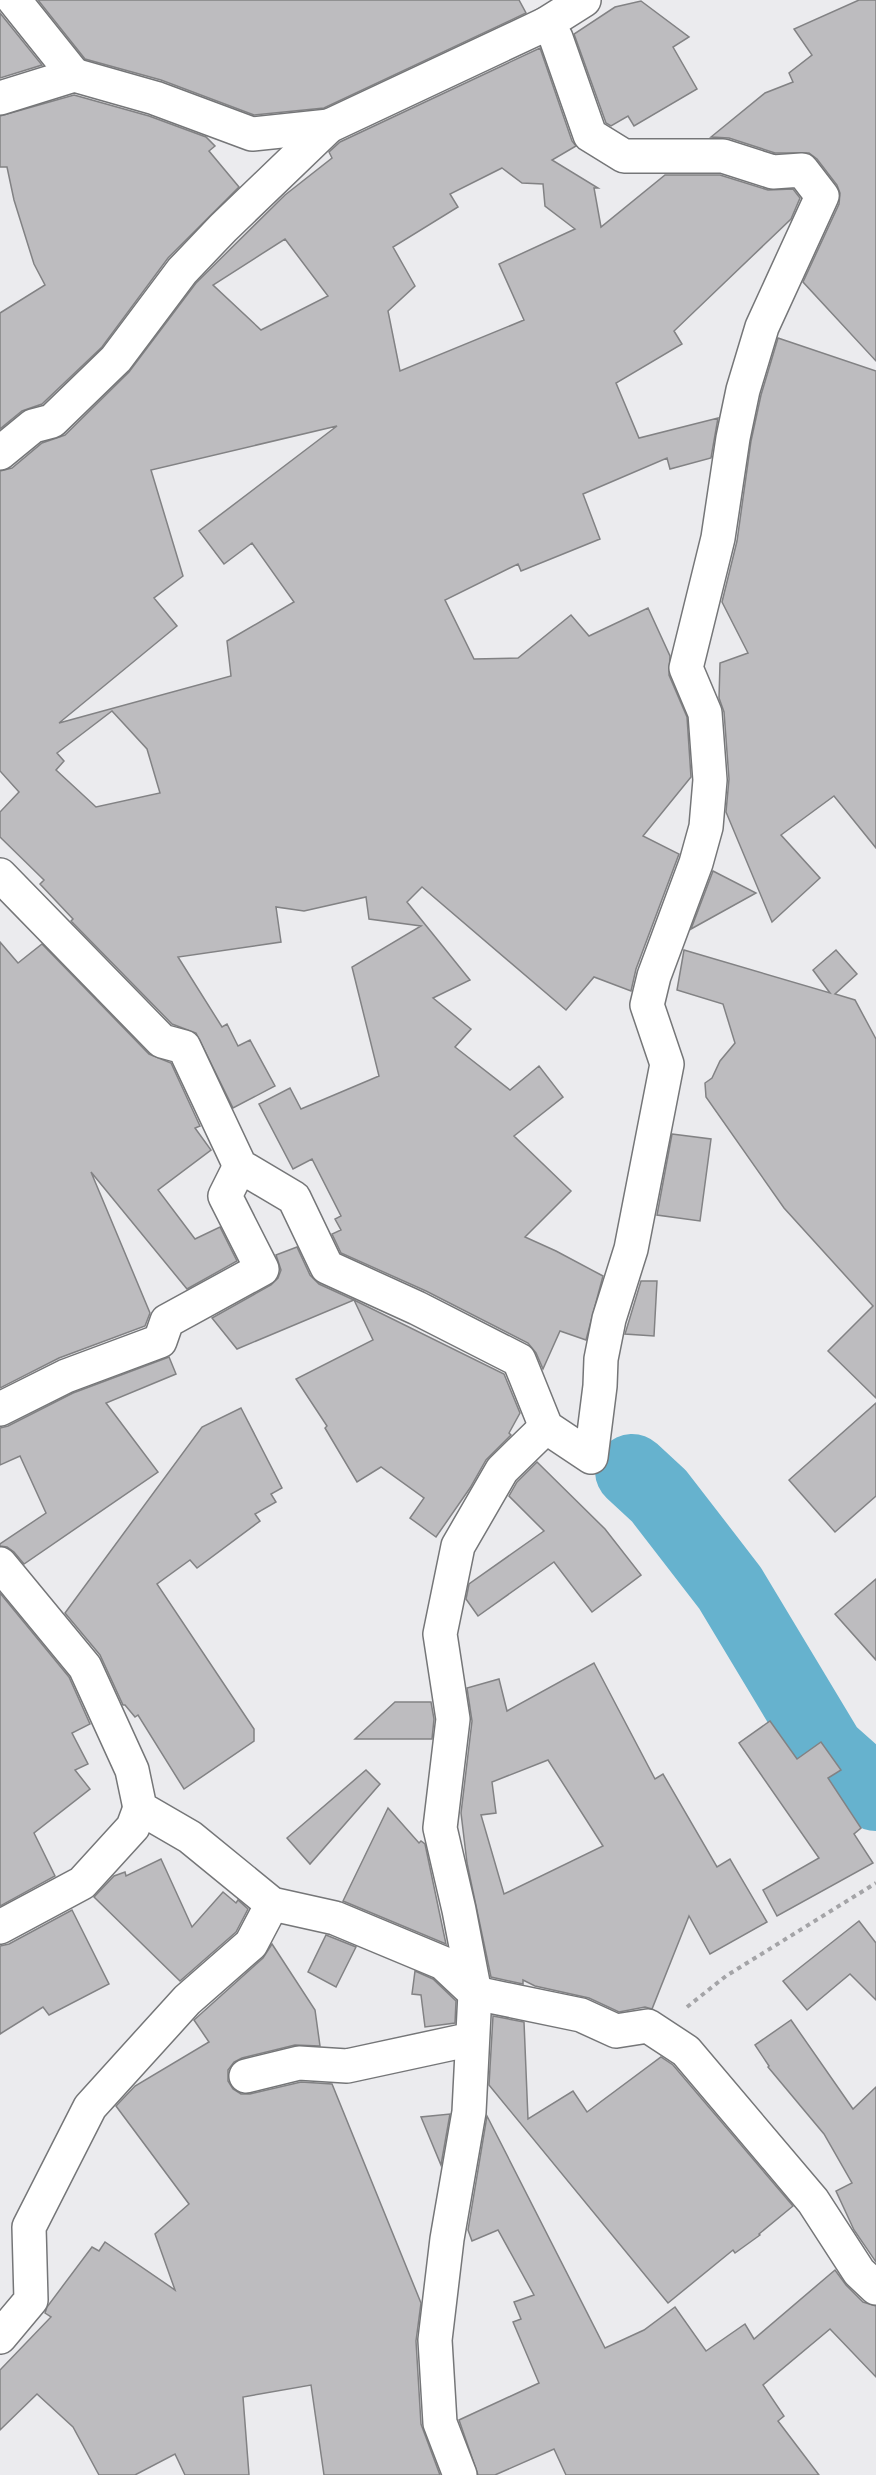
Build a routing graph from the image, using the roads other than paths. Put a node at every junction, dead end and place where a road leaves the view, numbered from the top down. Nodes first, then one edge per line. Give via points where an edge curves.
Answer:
1 (14, 0) edge
2 (584, 0) edge
3 (546, 24) junction
4 (74, 75) junction
5 (0, 98) edge
6 (329, 126) junction
7 (0, 453) edge
8 (0, 875) edge
9 (240, 1166) junction
10 (0, 1409) edge
11 (546, 1427) junction
12 (0, 1564) edge
13 (140, 1808) junction
14 (272, 1904) junction
15 (0, 1927) edge
16 (475, 1993) junction
17 (472, 2039) junction
18 (246, 2076) dead end
19 (876, 2288) edge
20 (0, 2337) edge
21 (460, 2475) edge

1 - 4 street
2 - 3 street
3 - 6 street
3 - 11 street via 556,38 590,135 624,156 723,156 773,172 802,170 822,196 762,327 746,380 718,538 686,668 705,713 710,780 706,827 647,1005 667,1064 631,1249 601,1359 591,1457
4 - 5 street
4 - 6 street via 155,98 252,134
6 - 7 street via 182,271 117,359 52,421 33,426
8 - 9 street via 162,1041 184,1047
9 - 10 street via 225,1196 262,1269 167,1321 160,1341 66,1376
9 - 11 street via 294,1198 327,1267 519,1360
11 - 16 street via 502,1470 458,1546 440,1634 453,1719 440,1828
12 - 13 street via 85,1667 132,1770
13 - 14 street via 190,1837
13 - 15 street via 133,1827 82,1883
14 - 16 street via 335,1918 442,1963
14 - 20 street via 251,1944 187,2000 90,2107 29,2227 31,2300
16 - 17 street
16 - 19 street via 581,2015 616,2031 648,2026 686,2050 813,2201 859,2272
17 - 18 street via 347,2066 299,2063
17 - 21 street via 469,2112 447,2239 435,2340 440,2423

